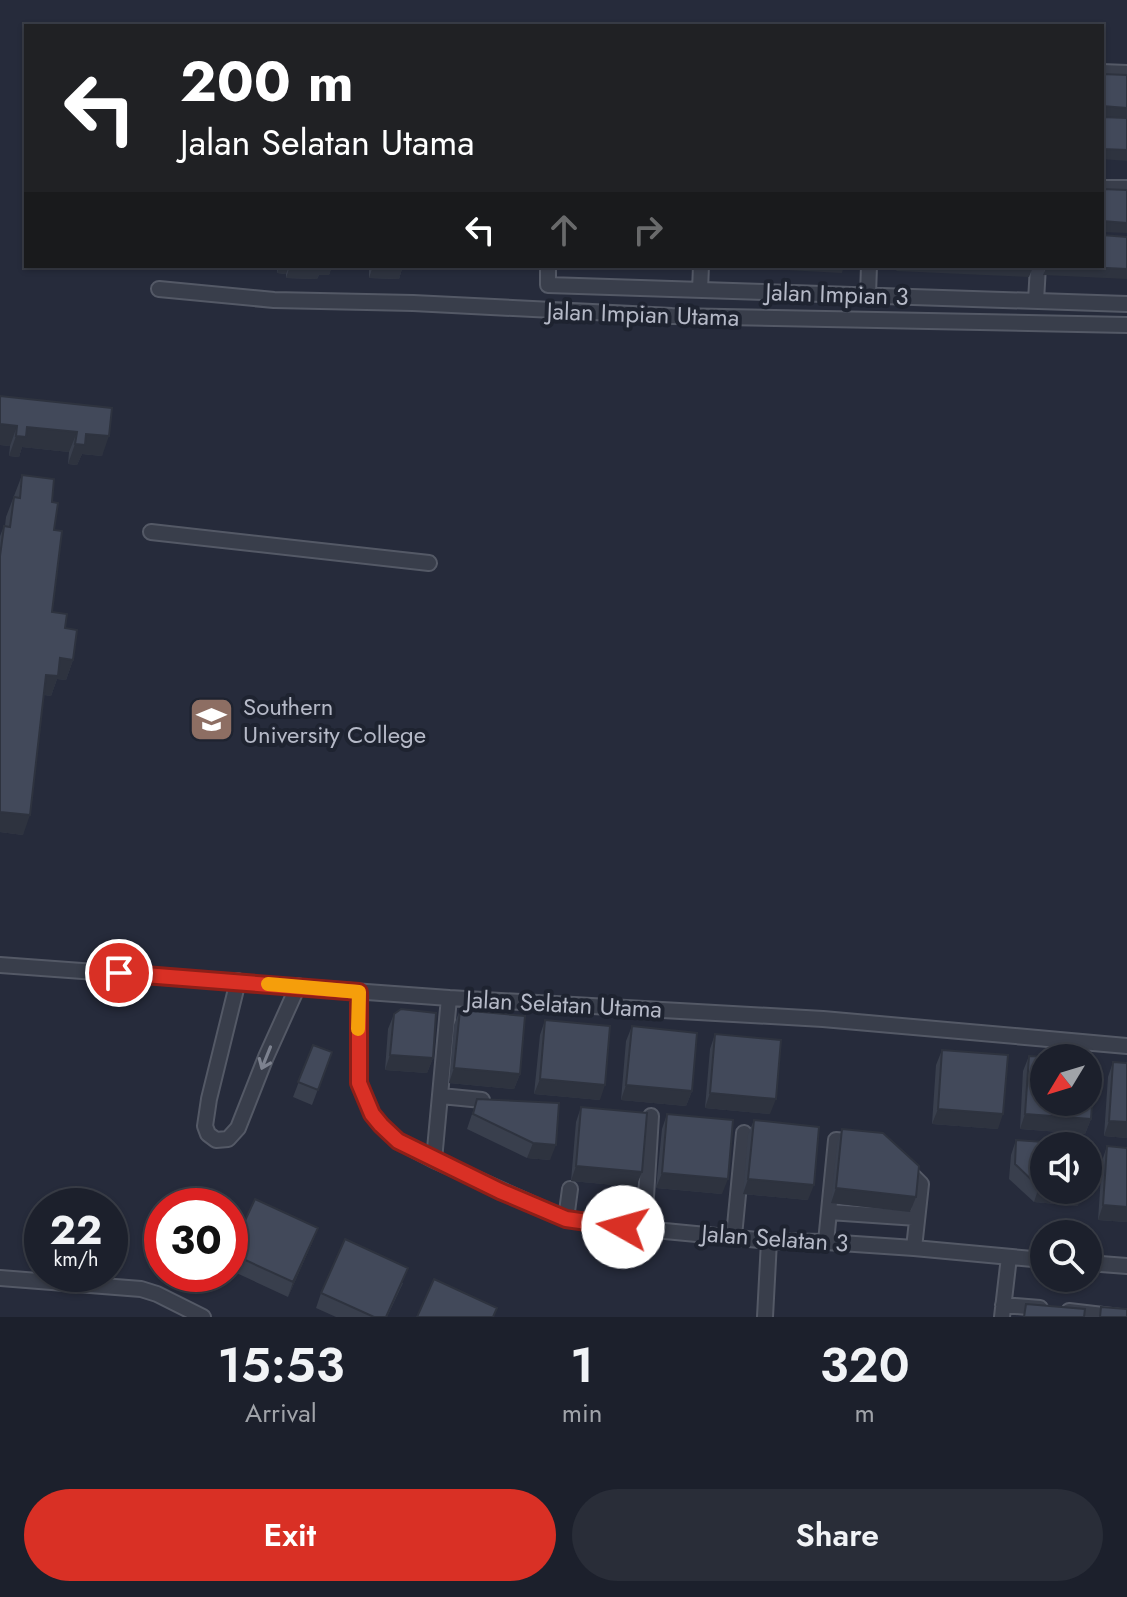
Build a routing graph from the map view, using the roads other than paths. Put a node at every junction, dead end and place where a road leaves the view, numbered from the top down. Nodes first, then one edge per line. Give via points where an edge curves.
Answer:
1 (1104, 72) edge
2 (1127, 73) edge
3 (1104, 188) edge
4 (1127, 188) edge
5 (548, 268) edge
6 (701, 268) edge
7 (869, 268) edge
8 (1038, 268) edge
9 (159, 289) dead end
10 (700, 290) junction
11 (868, 295) junction
12 (1036, 301) junction
13 (1127, 304) edge
14 (1127, 325) edge
15 (151, 532) dead end
16 (429, 563) dead end
17 (0, 965) edge
18 (238, 981) junction
19 (298, 986) junction
20 (359, 992) junction
21 (449, 998) junction
22 (1127, 1046) edge
23 (441, 1096) junction
24 (482, 1100) edge
25 (651, 1116) dead end
26 (744, 1133) dead end
27 (865, 1143) edge
28 (434, 1160) junction
29 (899, 1163) edge
30 (570, 1189) dead end
31 (829, 1212) junction
32 (917, 1218) junction
33 (566, 1219) junction
34 (644, 1229) junction
35 (734, 1236) junction
36 (769, 1241) junction
37 (826, 1242) junction
38 (914, 1248) junction
39 (1009, 1257) junction
40 (1030, 1259) edge
41 (1102, 1264) edge
42 (1127, 1266) edge
43 (0, 1278) edge
44 (1002, 1311) edge
45 (1088, 1315) edge
46 (203, 1317) edge
47 (765, 1317) edge
48 (1120, 1317) edge

1 - 2 street
3 - 4 street
5 - 10 street, Jalan Impian 3 via 548,285
6 - 10 street
7 - 11 street
8 - 12 street
9 - 14 street, Jalan Impian Utama via 274,300 672,316
10 - 11 street, Jalan Impian 3
11 - 12 street, Jalan Impian 3
12 - 13 street, Jalan Impian 3
15 - 16 street
17 - 18 street, Jalan Selatan Utama
18 - 19 street, Jalan Selatan Utama
19 -> 18 street via 238,1128 228,1139 216,1140 205,1126
19 - 20 street, Jalan Selatan Utama
20 - 21 street, Jalan Selatan Utama
20 - 28 street, Jalan Selatan 3 via 359,1083 372,1114 398,1141
21 - 22 street, Jalan Selatan Utama via 823,1019
21 - 23 street
23 - 24 street
23 - 28 street
25 - 34 street
26 - 35 street
27 - 31 street via 836,1140
28 - 33 street, Jalan Selatan 3
29 - 32 street via 921,1184
30 - 33 street
31 - 32 street
31 - 37 street
32 - 38 street
33 - 34 street, Jalan Selatan 3
34 - 35 street, Jalan Selatan 3
35 - 36 street, Jalan Selatan 3
36 - 37 street, Jalan Selatan 3
36 - 47 street
37 - 38 street, Jalan Selatan 3
38 - 39 street, Jalan Selatan 3
39 - 40 street, Jalan Selatan 3
39 - 44 street
41 - 42 street
43 - 46 street via 141,1289
44 - 45 street
45 - 48 street

